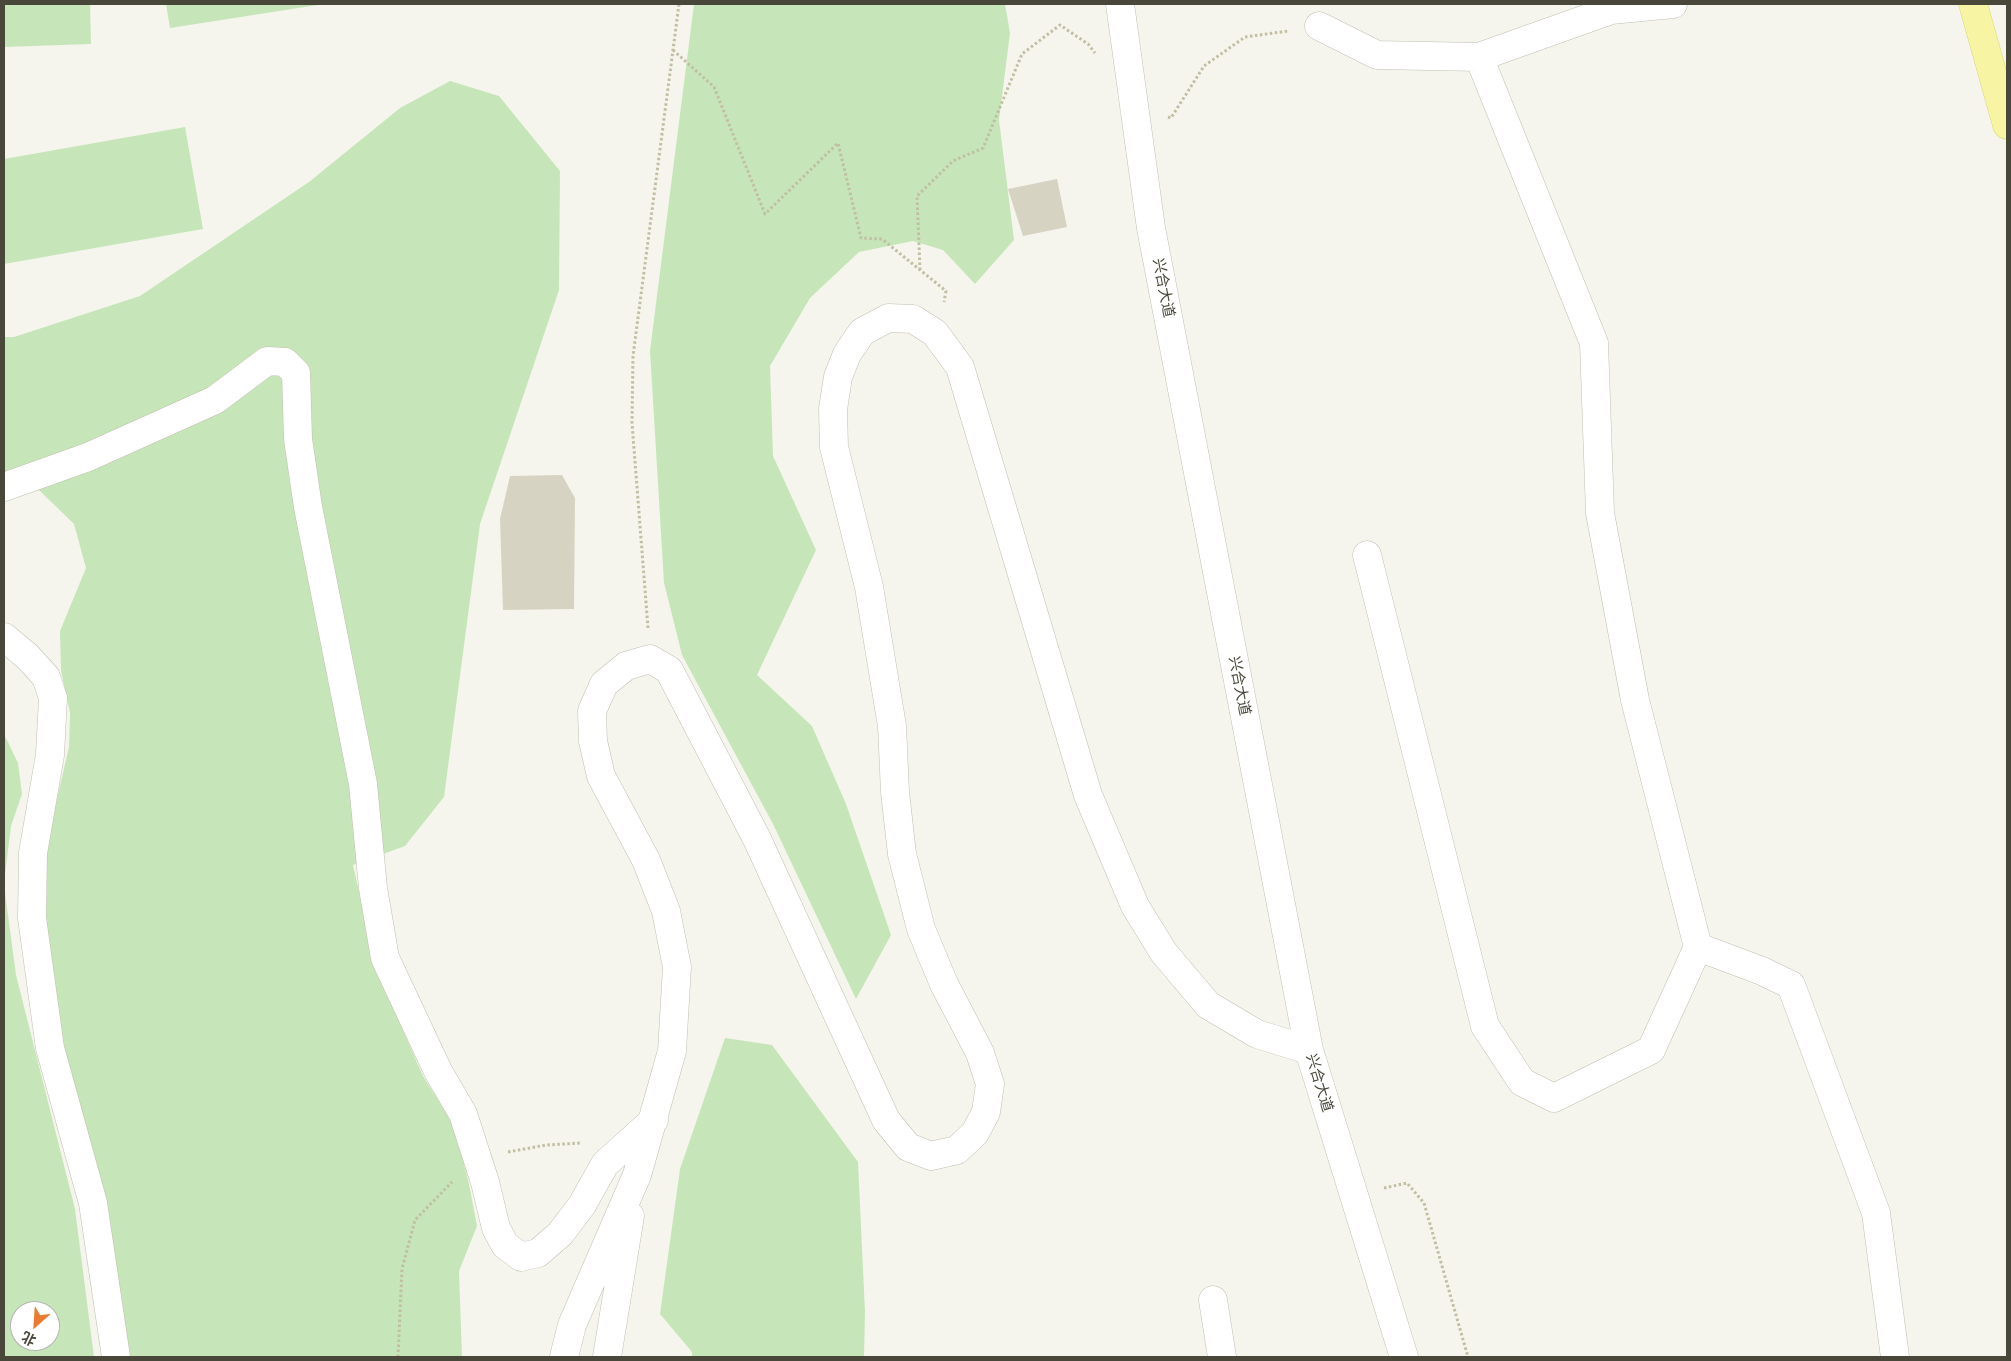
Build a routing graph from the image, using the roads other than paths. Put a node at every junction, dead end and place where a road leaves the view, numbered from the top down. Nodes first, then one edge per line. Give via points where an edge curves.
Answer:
1 (1120, 4) edge
2 (1673, 4) edge
3 (1973, 4) edge
4 (1319, 26) road end
5 (1479, 57) junction
6 (2007, 125) edge
7 (4, 487) edge
8 (1367, 555) dead end
9 (4, 637) edge
10 (1698, 947) junction
11 (1309, 1050) junction
12 (654, 1120) junction
13 (637, 1175) junction
14 (1213, 1300) dead end
15 (608, 1347) edge
16 (116, 1357) edge
17 (564, 1357) edge
18 (1222, 1357) edge
19 (1404, 1357) edge
20 (1895, 1357) edge

1 - 11 street, 兴合大道 via 1151,228
2 - 5 street via 1611,10
3 - 6 main road
4 - 5 street via 1377,55
5 - 10 street via 1594,343 1600,512 1636,700
7 - 12 street via 88,458 215,400 267,361 286,362 296,373 298,439 308,507 363,784 373,888 385,958 438,1071 463,1114 496,1228 505,1244 521,1257 538,1253 560,1234 582,1205 605,1164
8 - 10 street via 1485,1026 1522,1082 1554,1098 1652,1050
9 - 16 street via 46,677 52,698 50,755 33,853 32,918 50,1048 93,1203
10 - 20 street via 1791,985 1876,1213
11 - 12 street via 1257,1034 1208,1005 1164,953 1135,906 1088,795 960,367 935,334 913,319 888,318 862,332 847,354 838,377 833,409 834,447 869,587 892,726 902,854 922,929 944,984 980,1053 990,1084 986,1112 976,1134 956,1150 931,1156 908,1147 886,1120 757,839 669,670 650,659 626,666 604,684 592,710 593,741 601,776 646,860 666,910 677,967 672,1051
11 - 19 street, 兴合大道
12 - 13 street
13 - 15 street
13 - 17 street via 572,1325
14 - 18 street

